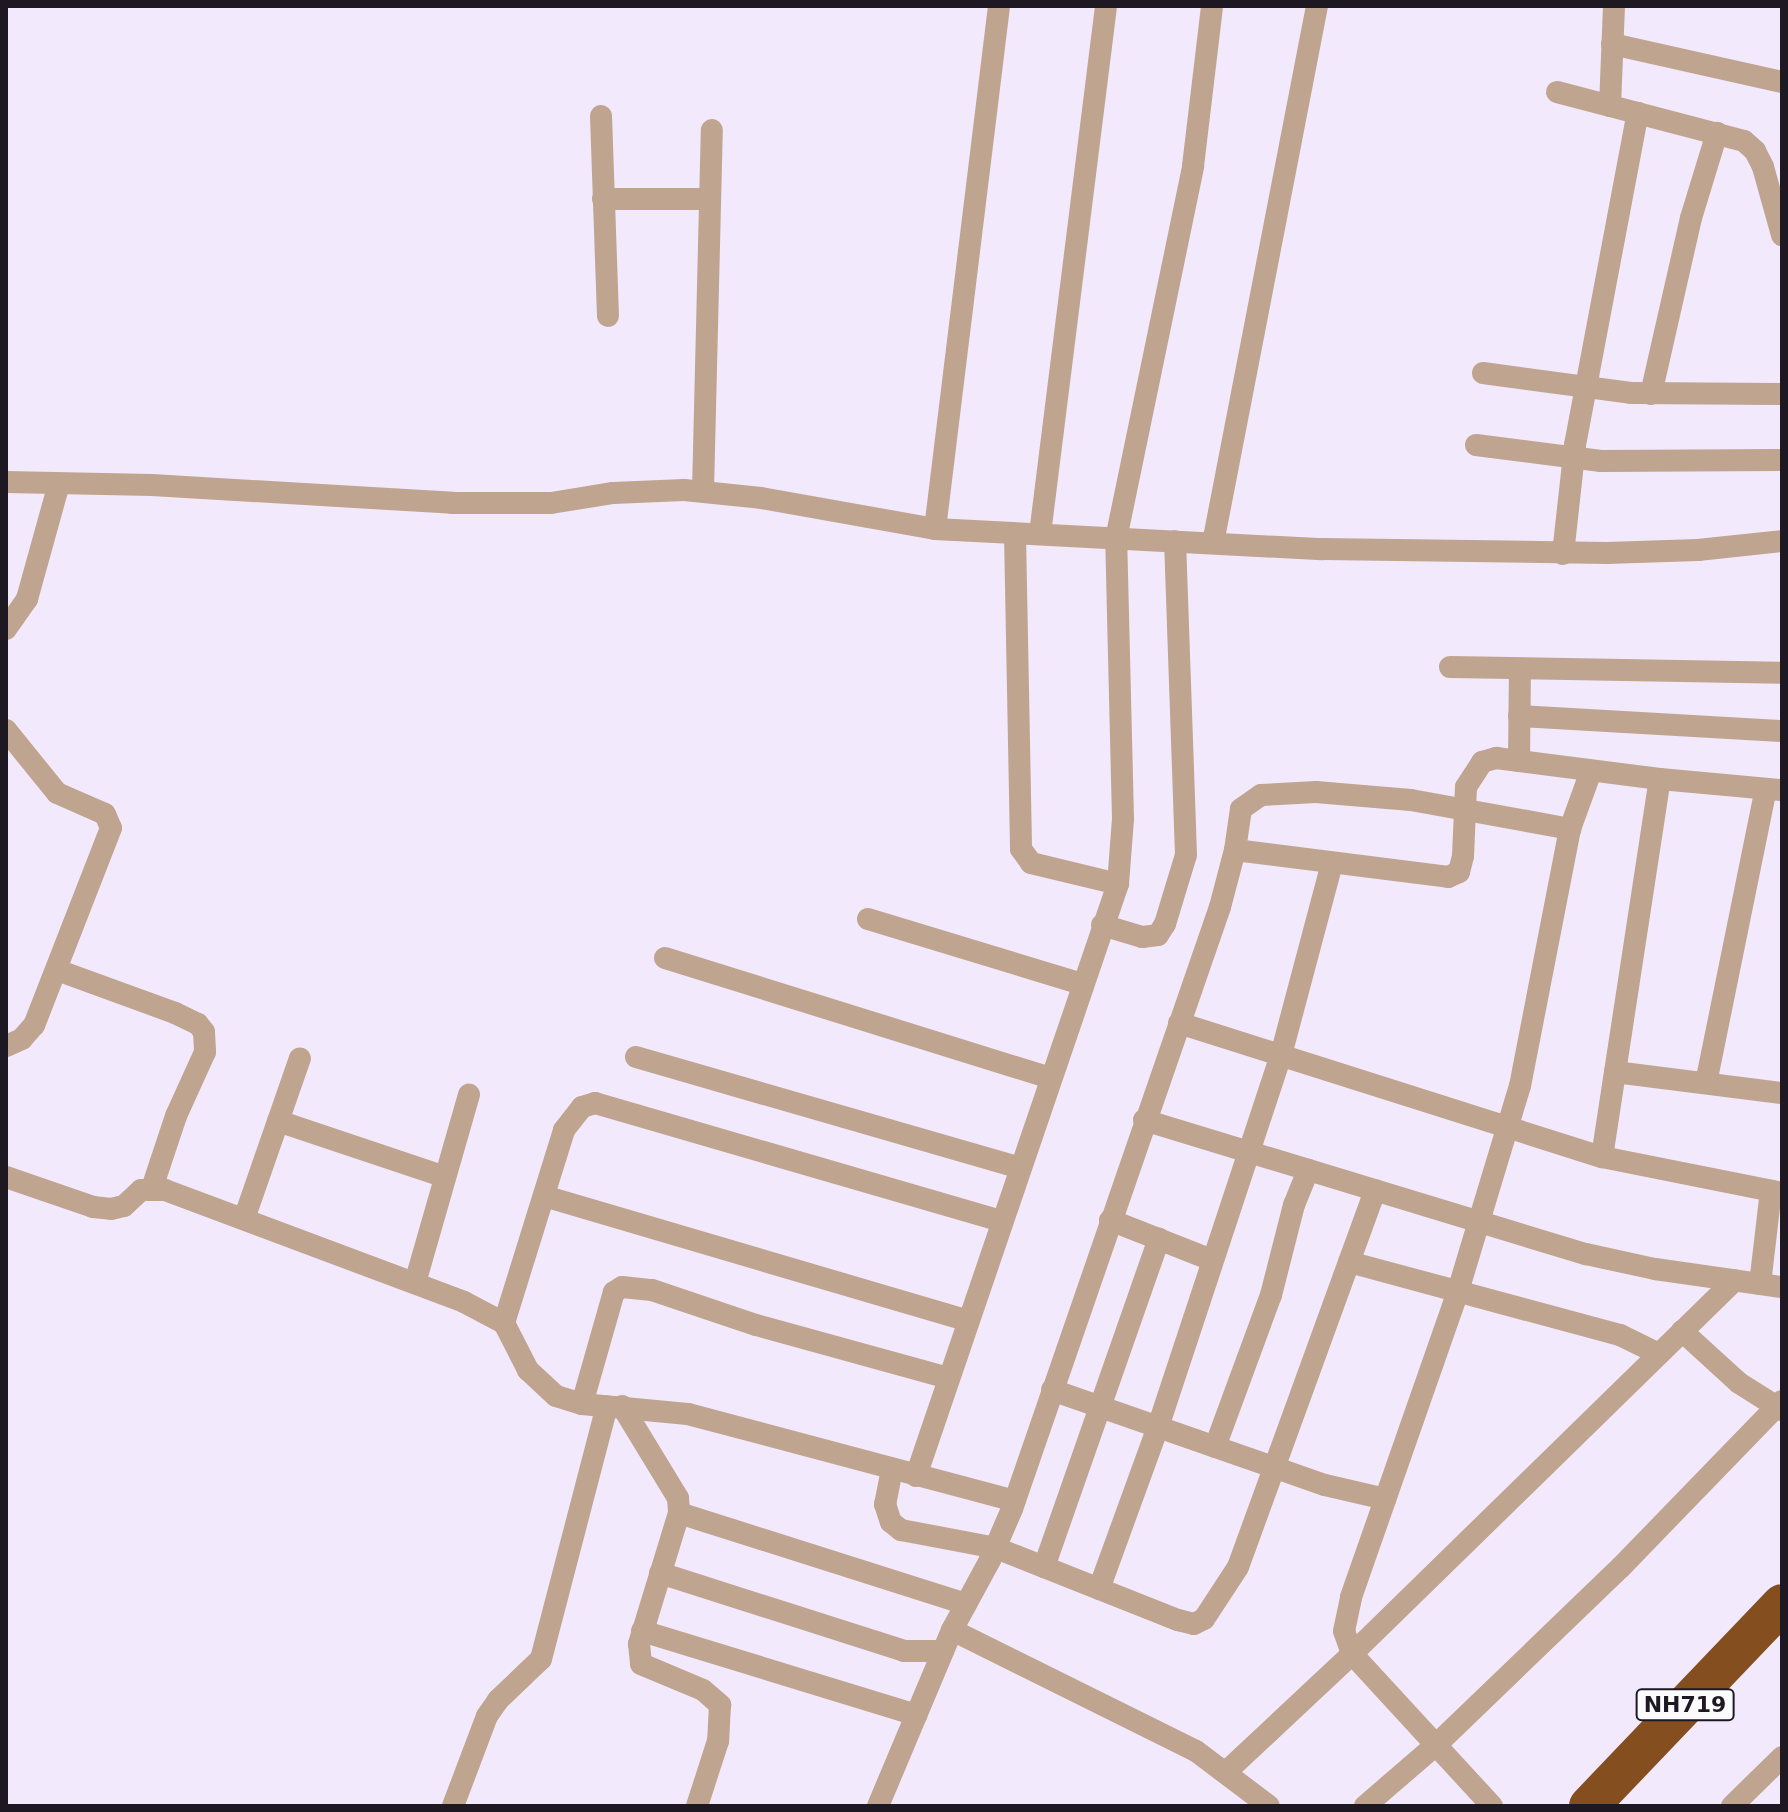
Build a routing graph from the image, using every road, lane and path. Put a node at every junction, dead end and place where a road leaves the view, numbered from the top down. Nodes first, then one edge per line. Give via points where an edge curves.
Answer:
1 (999, 6) edge
2 (1106, 6) edge
3 (1212, 6) edge
4 (1317, 6) edge
5 (1614, 6) edge
6 (1612, 44) junction
7 (1782, 82) edge
8 (1557, 92) dead end
9 (1610, 106) junction
10 (1638, 113) junction
11 (601, 116) dead end
12 (712, 130) dead end
13 (1717, 133) junction
14 (603, 199) junction
15 (710, 199) junction
16 (1782, 235) edge
17 (608, 316) dead end
18 (1483, 373) dead end
19 (1586, 388) junction
20 (1651, 394) junction
21 (1782, 394) edge
22 (1476, 445) dead end
23 (1572, 459) junction
24 (1782, 460) edge
25 (6, 482) edge
26 (59, 484) junction
27 (703, 491) junction
28 (935, 529) junction
29 (1015, 534) junction
30 (1040, 534) junction
31 (1116, 539) junction
32 (1175, 541) junction
33 (1782, 541) edge
34 (1213, 543) junction
35 (1563, 554) junction
36 (6, 629) edge
37 (1450, 667) dead end
38 (1520, 669) junction
39 (1782, 673) edge
40 (1519, 716) junction
41 (6, 730) edge
42 (1782, 731) edge
43 (1519, 761) junction
44 (1591, 771) junction
45 (1660, 779) junction
46 (1774, 789) edge
47 (1464, 810) junction
48 (1570, 829) junction
49 (1235, 850) junction
50 (1332, 863) junction
51 (1118, 884) junction
52 (868, 919) dead end
53 (1102, 925) junction
54 (665, 958) dead end
55 (57, 970) junction
56 (1082, 984) junction
57 (1179, 1023) junction
58 (6, 1046) edge
59 (1281, 1055) junction
60 (636, 1057) dead end
61 (300, 1058) dead end
62 (1615, 1072) junction
63 (1050, 1078) junction
64 (1706, 1083) junction
65 (1782, 1093) edge
66 (469, 1095) dead end
67 (1144, 1120) junction
68 (278, 1121) junction
69 (1507, 1125) junction
70 (1246, 1151) junction
71 (1602, 1157) junction
72 (1020, 1168) junction
73 (1308, 1170) junction
74 (6, 1177) edge
75 (445, 1177) junction
76 (152, 1188) junction
77 (1375, 1190) junction
78 (1777, 1192) edge
79 (544, 1196) junction
80 (244, 1219) junction
81 (1110, 1220) junction
82 (1001, 1221) junction
83 (1480, 1222) junction
84 (1159, 1239) junction
85 (1212, 1260) junction
86 (1349, 1262) junction
87 (1735, 1280) junction
88 (415, 1283) junction
89 (1771, 1285) edge
90 (1458, 1291) junction
91 (968, 1321) junction
92 (504, 1323) junction
93 (1682, 1331) junction
94 (1659, 1354) junction
95 (948, 1378) junction
96 (1052, 1390) junction
97 (582, 1404) junction
98 (614, 1406) junction
99 (1780, 1406) edge
100 (1100, 1407) junction
101 (1158, 1427) junction
102 (1215, 1447) junction
103 (1274, 1467) junction
104 (892, 1469) junction
105 (916, 1476) junction
106 (1385, 1499) junction
107 (1015, 1501) junction
108 (679, 1513) junction
109 (996, 1548) junction
110 (1044, 1567) junction
111 (660, 1573) junction
112 (1099, 1589) junction
113 (966, 1604) junction
114 (1782, 1604) edge
115 (952, 1630) junction
116 (642, 1631) junction
117 (1782, 1639) edge
118 (943, 1651) junction
119 (1352, 1654) junction
120 (916, 1715) junction
121 (1436, 1745) junction
122 (1782, 1757) edge
123 (1226, 1772) junction
124 (453, 1806) edge
125 (697, 1806) edge
126 (878, 1806) edge
127 (1269, 1806) edge
128 (1365, 1806) edge
129 (1492, 1806) edge
130 (1589, 1806) edge
131 (1620, 1806) edge
132 (1732, 1806) edge

1 - 28 street
2 - 30 street
3 - 31 street via 1193,166
4 - 34 street
5 - 6 street
6 - 7 street
6 - 9 street
8 - 9 street
9 - 10 street
10 - 13 street
10 - 19 street
11 - 14 street
12 - 15 street
13 - 16 street via 1744,141 1755,151
13 - 20 street via 1691,218
14 - 15 street
14 - 17 street
15 - 27 street
18 - 19 street
19 - 20 street
19 - 23 street
20 - 21 street
22 - 23 street
23 - 24 street
23 - 35 street
25 - 26 street
26 - 27 street via 452,503 551,503 624,492
26 - 36 street via 30,591
27 - 28 street
28 - 29 street
29 - 30 street
29 - 51 street via 1021,849 1031,863
30 - 31 street
31 - 32 street
31 - 51 street via 1123,796
32 - 34 street
32 - 53 street via 1186,855 1158,935 1142,937
33 - 35 street via 1698,550
34 - 35 street
37 - 38 street
38 - 39 street
38 - 40 street
40 - 42 street
40 - 43 street
41 - 55 street via 57,793 110,821 107,844
43 - 44 street
43 - 47 street via 1482,762 1466,787
44 - 45 street
44 - 48 street
45 - 46 street
45 - 62 street
46 - 64 street
47 - 48 street
47 - 49 street via 1331,793 1261,795 1241,809
47 - 50 street via 1463,856 1459,872 1448,877
48 - 69 street via 1527,1054
49 - 50 street
49 - 57 street
50 - 59 street
51 - 53 street
52 - 56 street
53 - 56 street
54 - 63 street
55 - 58 street via 34,1025
55 - 76 street via 175,1013 204,1032 205,1052
56 - 63 street
57 - 59 street
57 - 67 street
59 - 69 street
59 - 70 street
60 - 72 street
61 - 68 street
62 - 64 street
62 - 71 street
63 - 72 street
64 - 65 street
66 - 75 street
67 - 70 street
67 - 81 street
68 - 75 street
68 - 80 street
69 - 71 street
69 - 83 street
70 - 73 street
70 - 85 street
71 - 78 street
72 - 82 street
73 - 77 street
73 - 102 street via 1271,1295
74 - 76 street via 111,1209
75 - 88 street
76 - 80 street
77 - 83 street
77 - 86 street
78 - 89 street
79 - 82 street via 564,1130 582,1107 595,1103
79 - 91 street
79 - 92 street
80 - 88 street
81 - 84 street
81 - 96 street
82 - 91 street
83 - 87 street via 1615,1262
83 - 90 street
84 - 85 street
84 - 100 street
85 - 101 street
86 - 90 street
86 - 103 street
87 - 89 street
87 - 93 street
88 - 92 street
90 - 94 street via 1620,1335
90 - 106 street
91 - 95 street
92 - 97 street via 520,1358 542,1386
93 - 94 street
93 - 99 street via 1739,1383
94 - 119 street
95 - 97 street via 769,1329 652,1290 622,1287 614,1292
95 - 105 street
96 - 100 street
96 - 107 street
97 - 98 street
98 - 104 street via 688,1414
98 - 108 street via 674,1486
98 - 124 street via 541,1659 487,1716
99 - 121 street
100 - 101 street
100 - 110 street
101 - 102 street
101 - 112 street
102 - 103 street
103 - 106 street
103 - 112 street via 1238,1567 1204,1619 1194,1624 1178,1620
104 - 105 street
104 - 109 street via 885,1504 891,1522 901,1530
105 - 107 street
106 - 119 street via 1346,1617 1344,1631
107 - 109 street
108 - 111 street
108 - 113 street
109 - 110 street
109 - 113 street
110 - 112 street
111 - 116 street
111 - 118 street via 904,1651
113 - 115 street
114 - 130 highway, NH719
115 - 118 street
115 - 123 street via 1172,1737
116 - 120 street
116 - 125 street via 641,1664 703,1690 720,1705 718,1741
117 - 131 highway, NH719
118 - 120 street
119 - 121 street
119 - 123 street
120 - 126 street
121 - 128 street
121 - 129 street
122 - 132 street
123 - 127 street

